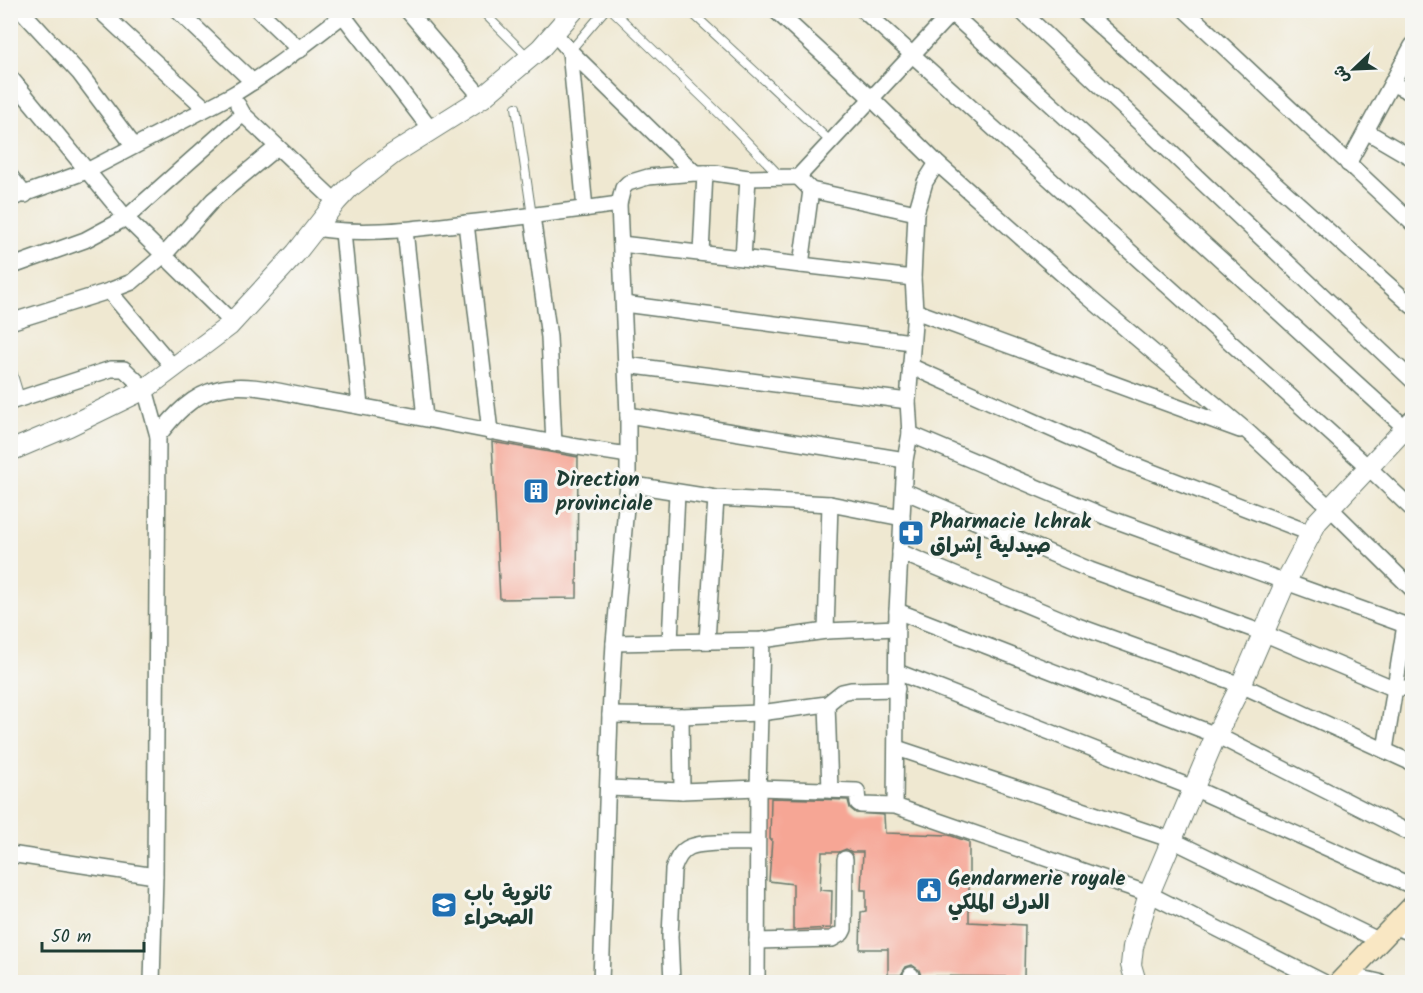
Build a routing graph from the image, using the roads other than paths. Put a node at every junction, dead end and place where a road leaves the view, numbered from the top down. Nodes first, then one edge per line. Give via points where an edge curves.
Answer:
1 (21, 10) edge
2 (99, 10) edge
3 (177, 10) edge
4 (258, 10) edge
5 (407, 10) edge
6 (481, 10) edge
7 (574, 10) edge
8 (605, 10) edge
9 (612, 10) edge
10 (689, 10) edge
11 (775, 10) edge
12 (863, 10) edge
13 (1020, 10) edge
14 (1082, 10) edge
15 (1185, 10) edge
16 (951, 11) edge
17 (344, 12) edge
18 (554, 33) junction
19 (1413, 46) edge
20 (300, 50) junction
21 (570, 51) junction
22 (912, 55) junction
23 (530, 59) junction
24 (10, 77) edge
25 (253, 82) junction
26 (1393, 84) junction
27 (1413, 93) edge
28 (232, 94) junction
29 (482, 98) junction
30 (872, 99) junction
31 (516, 107) dead end
32 (205, 108) junction
33 (243, 114) junction
34 (431, 130) junction
35 (1366, 131) junction
36 (831, 142) junction
37 (134, 146) junction
38 (277, 147) junction
39 (1413, 158) edge
40 (937, 163) junction
41 (1348, 164) junction
42 (87, 171) junction
43 (700, 173) junction
44 (10, 176) edge
45 (798, 177) junction
46 (748, 178) junction
47 (782, 178) junction
48 (811, 190) junction
49 (18, 197) edge
50 (336, 202) junction
51 (619, 204) junction
52 (585, 209) junction
53 (916, 213) junction
54 (532, 216) junction
55 (126, 218) junction
56 (466, 223) junction
57 (1413, 223) edge
58 (315, 228) junction
59 (405, 230) junction
60 (343, 232) junction
61 (621, 244) junction
62 (701, 253) junction
63 (165, 254) junction
64 (743, 258) junction
65 (11, 264) edge
66 (801, 265) junction
67 (913, 278) junction
68 (109, 291) junction
69 (624, 304) junction
70 (1413, 306) edge
71 (915, 311) junction
72 (10, 322) edge
73 (232, 322) junction
74 (911, 342) junction
75 (10, 365) edge
76 (626, 365) junction
77 (910, 366) junction
78 (174, 368) junction
79 (1413, 380) edge
80 (146, 389) junction
81 (15, 400) edge
82 (908, 401) junction
83 (360, 406) junction
84 (628, 415) junction
85 (425, 418) junction
86 (1410, 428) edge
87 (490, 432) junction
88 (1249, 433) junction
89 (910, 434) junction
90 (158, 436) junction
91 (554, 444) junction
92 (10, 451) edge
93 (627, 455) junction
94 (905, 460) junction
95 (1368, 467) junction
96 (628, 484) junction
97 (904, 491) junction
98 (677, 493) junction
99 (716, 498) junction
100 (830, 504) junction
101 (1329, 507) junction
102 (1413, 509) edge
103 (902, 518) junction
104 (1310, 533) junction
105 (900, 552) junction
106 (1286, 580) junction
107 (1413, 589) edge
108 (897, 611) junction
109 (1409, 625) edge
110 (897, 628) junction
111 (826, 631) junction
112 (1263, 633) junction
113 (762, 640) junction
114 (707, 641) junction
115 (670, 642) junction
116 (614, 643) junction
117 (897, 672) junction
118 (1241, 685) junction
119 (1393, 688) junction
120 (1413, 688) edge
121 (897, 689) junction
122 (827, 704) junction
123 (760, 713) junction
124 (610, 715) junction
125 (681, 716) junction
126 (1216, 735) junction
127 (897, 748) junction
128 (1385, 750) junction
129 (1413, 763) edge
130 (608, 788) junction
131 (758, 788) junction
132 (1193, 788) junction
133 (830, 790) junction
134 (681, 791) junction
135 (895, 806) junction
136 (1413, 834) edge
137 (1172, 840) junction
138 (758, 843) junction
139 (10, 854) edge
140 (845, 859) dead end
141 (155, 876) junction
142 (1413, 886) edge
143 (1149, 894) junction
144 (1413, 907) edge
145 (1396, 934) edge
146 (757, 941) junction
147 (1344, 979) edge
148 (152, 982) edge
149 (601, 982) edge
150 (672, 982) edge
151 (757, 982) edge
152 (1136, 982) edge
153 (1323, 982) edge
154 (1379, 982) edge

1 - 37 street via 80,74
2 - 32 street
3 - 25 street
4 - 20 street
5 - 29 street
6 - 23 lane
7 - 18 street
8 - 21 lane
9 - 47 lane
10 - 36 lane
11 - 30 street
12 - 22 street
13 - 79 street
14 - 70 street
15 - 41 street
16 - 22 street
16 - 86 street
17 - 20 street
17 - 34 street
18 - 21 street
18 - 23 street
19 - 26 street
20 - 25 street
21 - 43 street
21 - 52 street
22 - 30 street
22 - 95 street
23 - 29 street
24 - 42 street
25 - 28 street
26 - 27 street
26 - 35 street
28 - 32 street
28 - 33 street
29 - 34 street
30 - 36 street
30 - 40 street
31 - 54 lane
32 - 37 street
33 - 38 street
33 - 55 street
34 - 50 street via 370,170
35 - 39 street
35 - 41 street
36 - 45 street
37 - 42 street
38 - 50 street
38 - 63 street via 213,200
40 - 53 street via 925,182
40 - 88 street
41 - 57 street
42 - 49 street
42 - 55 street
43 - 46 street
43 - 51 street via 632,181 623,188
43 - 62 street
44 - 49 street
45 - 47 street
45 - 48 street
46 - 47 street
46 - 64 street
48 - 53 street
48 - 66 street
50 - 58 street
51 - 52 street
51 - 61 street
52 - 54 street
53 - 67 street
54 - 56 street
54 - 91 street via 549,337
55 - 63 street
55 - 65 street via 86,240
56 - 59 street
56 - 87 street
58 - 60 street
58 - 73 street
59 - 60 street
59 - 85 street
60 - 83 street
61 - 62 street
61 - 69 street
62 - 64 street
63 - 68 street via 132,282
63 - 73 street
64 - 66 street
66 - 67 street
67 - 71 street
68 - 72 street
68 - 78 street
69 - 74 street
69 - 76 street
71 - 74 street
71 - 88 street
73 - 78 street
74 - 77 street
75 - 81 lane
76 - 82 street
76 - 84 street
77 - 82 street
77 - 104 street via 1121,460
78 - 80 street
80 - 81 street via 119,368
80 - 90 street
80 - 92 street
82 - 89 street
83 - 85 street
83 - 90 street via 250,388 221,388 185,405
84 - 93 street
84 - 94 street
85 - 87 street
86 - 95 street
87 - 91 street
88 - 101 street
89 - 94 street
89 - 106 street via 1109,518
90 - 141 street
91 - 93 street
93 - 96 street
94 - 97 street
95 - 101 street
95 - 102 street
96 - 98 street
96 - 116 street
97 - 103 street
97 - 112 street via 1090,570
98 - 99 street
98 - 115 street
99 - 100 street
99 - 114 street
100 - 103 street
100 - 111 street
101 - 104 street
101 - 107 street
103 - 105 street
104 - 106 street
105 - 108 street
105 - 118 street via 1075,625
106 - 109 street
106 - 112 street
108 - 110 street
108 - 126 street
109 - 119 street
110 - 111 street
110 - 117 street
111 - 113 street
112 - 118 street
112 - 119 street
113 - 114 street
113 - 123 street
114 - 115 street
115 - 116 street
116 - 124 street
117 - 121 street
117 - 132 street
118 - 126 street
118 - 128 street
119 - 120 street
119 - 128 street
121 - 122 street via 851,690
121 - 127 street
122 - 123 street
122 - 133 street
123 - 125 street
123 - 131 street
124 - 125 street
124 - 130 street
125 - 134 street
126 - 132 street
126 - 136 street
127 - 135 street
127 - 137 street
128 - 129 street
130 - 134 street
130 - 149 street
131 - 133 street
131 - 134 street
131 - 138 street
132 - 137 street
132 - 142 street
133 - 135 street via 857,791 861,805
135 - 143 street
137 - 143 street
137 - 145 street
138 - 146 street
138 - 150 street via 689,847 676,861 670,937
139 - 141 street
140 - 146 street via 842,933 828,939
141 - 148 street
143 - 152 street via 1133,947 1131,965
143 - 153 street
144 - 145 main road
145 - 147 main road
146 - 151 street
147 - 154 street

